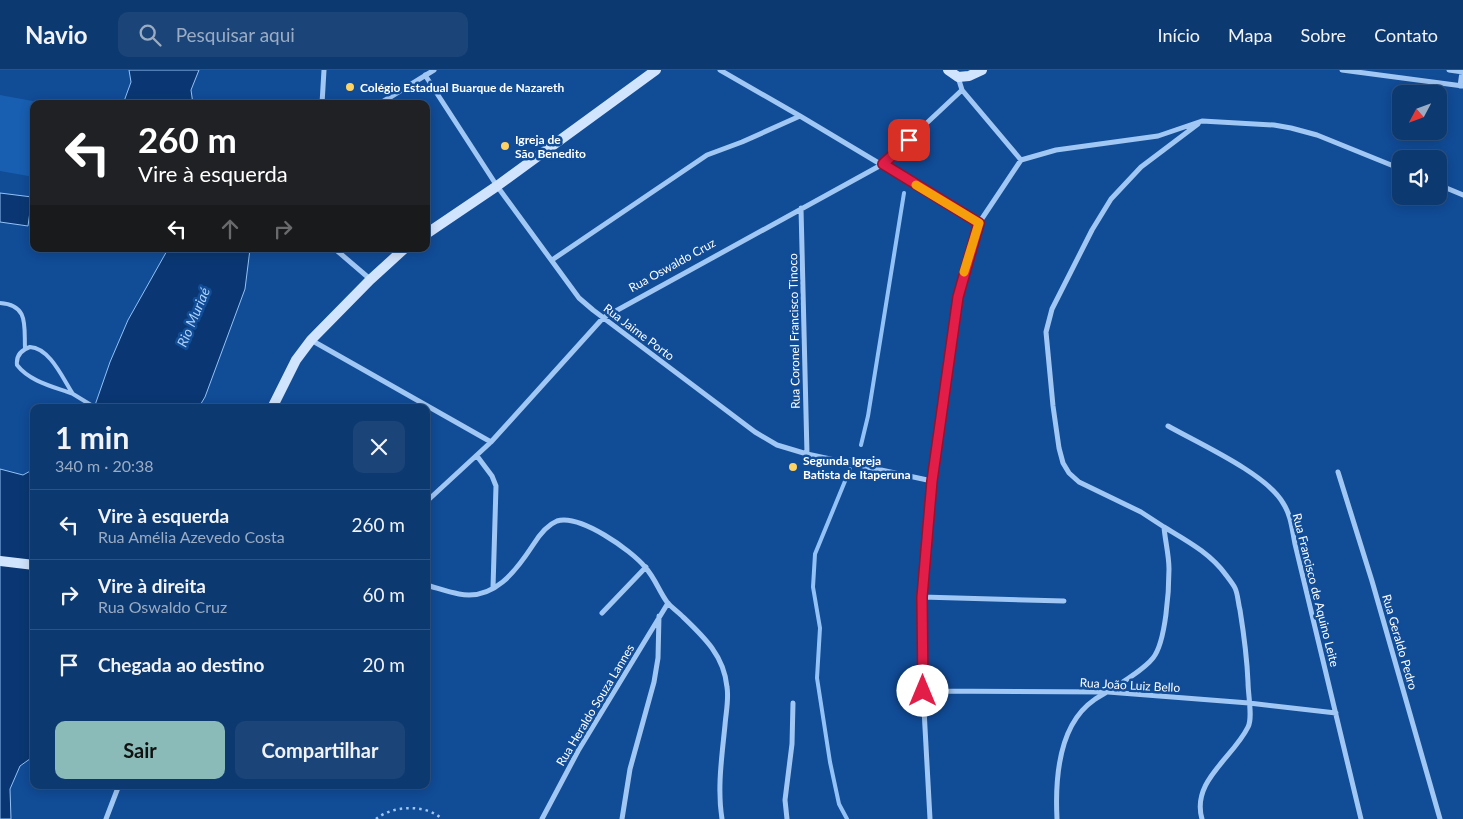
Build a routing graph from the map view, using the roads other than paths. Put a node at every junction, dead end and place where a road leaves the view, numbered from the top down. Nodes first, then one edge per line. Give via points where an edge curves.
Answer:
1 (324, 70) edge
2 (434, 70) edge
3 (656, 70) edge
4 (720, 70) edge
5 (948, 70) edge
6 (982, 70) edge
7 (1342, 70) edge
8 (1449, 70) edge
9 (1374, 72) edge
10 (1463, 72) edge
11 (426, 76) junction
12 (958, 78) junction
13 (1462, 86) edge
14 (962, 90) junction
15 (322, 100) edge
16 (386, 100) edge
17 (800, 116) junction
18 (1202, 121) junction
19 (1021, 160) junction
20 (883, 164) junction
21 (1392, 165) edge
22 (497, 186) junction
23 (1447, 188) edge
24 (1463, 195) edge
25 (802, 208) junction
26 (979, 223) junction
27 (430, 231) edge
28 (338, 252) edge
29 (401, 252) edge
30 (552, 260) junction
31 (370, 280) junction
32 (0, 303) edge
33 (604, 318) junction
34 (311, 340) junction
35 (25, 348) junction
36 (74, 394) junction
37 (90, 404) edge
38 (274, 404) edge
39 (424, 404) edge
40 (430, 407) edge
41 (1168, 426) dead end
42 (491, 442) junction
43 (807, 454) junction
44 (476, 456) junction
45 (1338, 472) dead end
46 (932, 481) junction
47 (430, 498) edge
48 (1164, 527) junction
49 (0, 561) edge
50 (30, 565) edge
51 (646, 567) junction
52 (430, 586) edge
53 (493, 588) junction
54 (922, 597) junction
55 (1064, 601) dead end
56 (668, 603) junction
57 (602, 613) dead end
58 (659, 616) junction
59 (923, 691) junction
60 (1108, 692) junction
61 (793, 703) dead end
62 (1249, 703) junction
63 (1336, 713) junction
64 (117, 789) edge
65 (106, 819) edge
66 (542, 819) edge
67 (622, 819) edge
68 (722, 819) edge
69 (787, 819) edge
70 (930, 819) edge
71 (1057, 819) edge
72 (1202, 819) edge
73 (1361, 819) edge
74 (1440, 819) edge

1 - 15 street
2 - 11 street
3 - 22 main road
4 - 17 street
5 - 12 main road
6 - 12 main road
7 - 9 street
8 - 10 street
9 - 13 street
10 - 13 street
11 - 16 street
11 - 22 street, Rua Jaime Porto
12 - 14 street
14 - 19 street
14 - 20 street, Rua Oswaldo Cruz
17 - 20 street
17 - 30 street via 707,156
18 - 19 street via 1158,136 1056,150
18 - 21 street via 1290,128
18 - 48 street via 1141,167 1111,199 1052,310 1046,332 1058,448 1069,473 1079,482
19 - 26 street
20 - 25 street, Rua Oswaldo Cruz
20 - 26 street
22 - 27 main road
22 - 30 street, Rua Jaime Porto
23 - 24 street
25 - 33 street, Rua Oswaldo Cruz
25 - 43 street, Rua Coronel Francisco Tinoco
26 - 46 street via 958,297
28 - 31 street
29 - 31 main road
30 - 33 street, Rua Jaime Porto via 579,298
31 - 34 main road
32 - 35 lane via 14,305 22,314
33 - 42 street, Rua Oswaldo Cruz
33 - 43 street, Rua Jaime Porto via 754,432 777,445
34 - 38 main road via 296,360
34 - 39 street
35 - 36 lane via 35,347 46,354
35 - 36 lane via 16,360 20,370
36 - 37 lane
40 - 42 street
41 - 63 street, Rua Francisco de Aquino Leite via 1259,478 1283,502 1290,519
42 - 44 street, Rua Oswaldo Cruz
43 - 46 street, Rua Jaime Porto
44 - 47 street, Rua Oswaldo Cruz
44 - 53 street via 496,486
45 - 74 street, Rua Geraldo Pedro
46 - 54 street
48 - 60 street via 1169,568 1161,643 1153,658
48 - 62 street via 1213,559 1236,588 1247,655
49 - 50 main road
51 - 53 street via 599,532 573,522 557,522 540,534 519,567
51 - 56 street
51 - 57 street
52 - 53 street via 461,594 481,594
54 - 55 street
54 - 59 street
56 - 58 street, Rua Heraldo Souza Lannes
56 - 68 street via 707,640 723,670 727,687 719,791
58 - 66 street, Rua Heraldo Souza Lannes via 578,751
58 - 67 street via 654,682 630,769
59 - 60 street, Rua João Luiz Bello
59 - 70 street
60 - 62 street, Rua João Luiz Bello
60 - 71 street via 1086,706 1066,737 1056,800
61 - 69 street via 785,800
62 - 63 street, Rua João Luiz Bello
62 - 72 street via 1252,720 1248,728 1202,792
63 - 73 street, Rua Francisco de Aquino Leite
64 - 65 street

